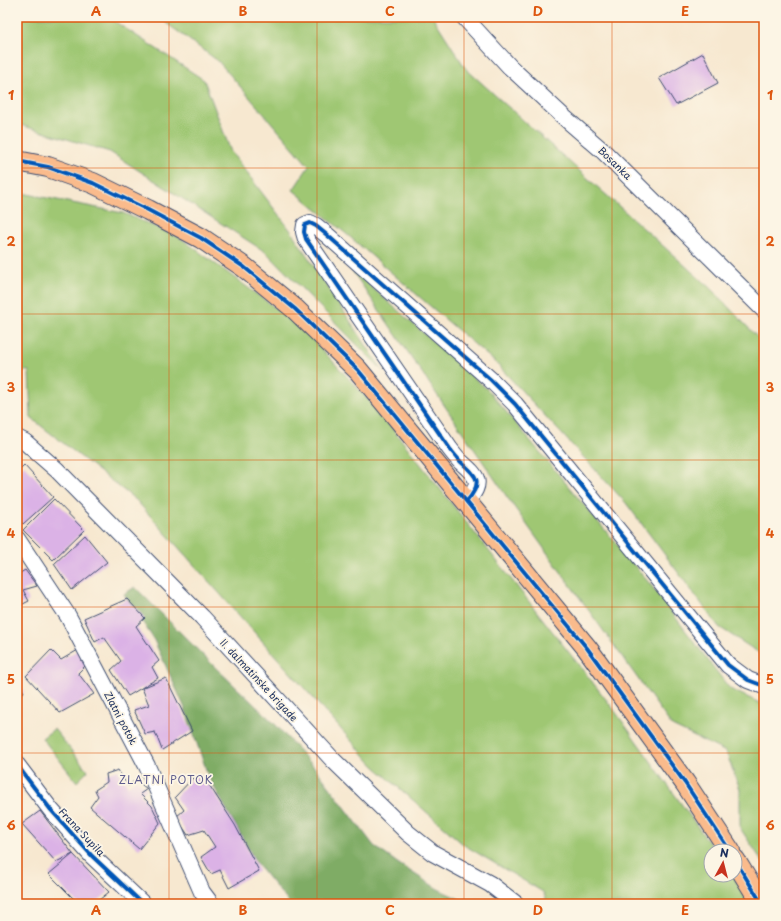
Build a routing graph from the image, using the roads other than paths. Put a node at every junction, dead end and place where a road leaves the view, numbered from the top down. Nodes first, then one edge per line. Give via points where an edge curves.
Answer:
1 (464, 17) edge
2 (17, 161) edge
3 (764, 310) edge
4 (17, 438) edge
5 (466, 502) junction
6 (17, 539) edge
7 (764, 686) edge
8 (17, 765) edge
9 (725, 843) edge
10 (743, 873) edge
11 (143, 904) edge
12 (211, 904) edge
13 (516, 904) edge
14 (762, 904) edge

1 - 3 street, Bosanka via 510,67 603,151
2 - 5 main road via 48,167 93,183 201,238 244,267 295,309 358,370
4 - 13 street, II. dalmatinske brigade via 57,470 202,617 333,760 408,833 433,853 490,884
5 - 7 street via 473,494 476,479 474,474 450,450 306,239 305,225 310,223 327,235 506,394 728,665 748,680
5 - 9 main road via 587,648 685,783
6 - 12 street, Zlatni potok via 68,616 147,766 202,892
8 - 11 street, Frana Supila via 56,816 92,856
10 - 14 main road

